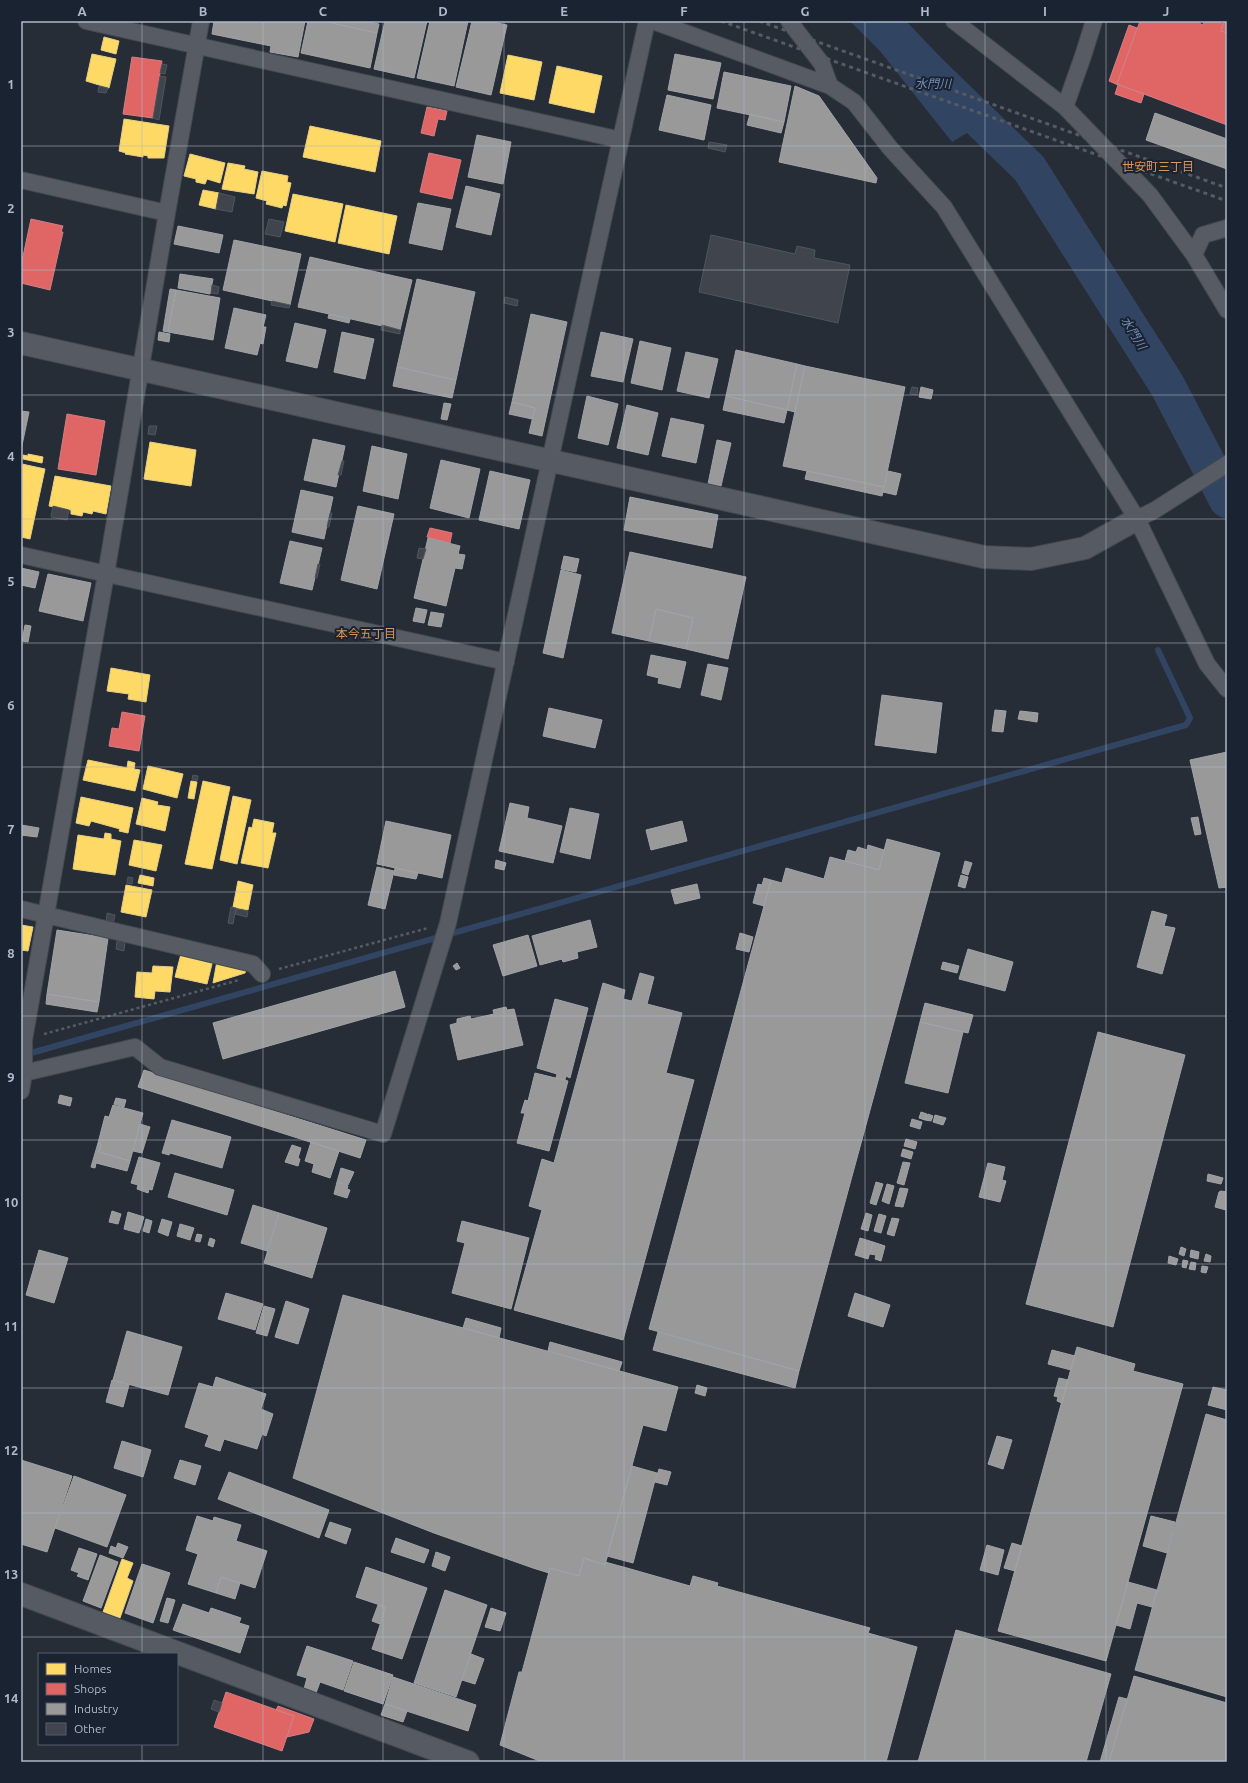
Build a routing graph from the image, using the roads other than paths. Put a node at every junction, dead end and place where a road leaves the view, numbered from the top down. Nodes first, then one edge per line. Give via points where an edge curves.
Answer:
1 (86, 21) edge
2 (201, 21) edge
3 (647, 21) edge
4 (653, 21) edge
5 (789, 21) edge
6 (954, 21) edge
7 (1094, 21) edge
8 (197, 45) junction
9 (830, 86) junction
10 (1065, 107) junction
11 (621, 140) junction
12 (21, 180) edge
13 (167, 213) junction
14 (1227, 228) edge
15 (1194, 255) junction
16 (1227, 310) edge
17 (21, 344) edge
18 (141, 371) junction
19 (550, 461) junction
20 (1227, 464) edge
21 (1146, 515) junction
22 (21, 555) edge
23 (106, 574) junction
24 (506, 662) junction
25 (1227, 688) edge
26 (21, 910) edge
27 (46, 915) junction
28 (262, 974) road end
29 (24, 1073) junction
30 (21, 1091) edge
31 (21, 1594) edge
32 (178, 1653) edge
33 (178, 1653) edge
34 (468, 1762) edge

1 - 8 street
2 - 8 street
3 - 11 street
4 - 9 street
5 - 9 street via 822,64
6 - 10 street
7 - 10 street
8 - 11 street
8 - 13 street
9 - 21 street via 854,102 890,148 944,207
10 - 15 street via 1150,196
11 - 19 street
12 - 13 street
13 - 18 street
14 - 15 street via 1203,235
15 - 16 street
17 - 18 street
18 - 19 street
18 - 23 street
19 - 21 street via 984,557 1031,559 1085,548
19 - 24 street
20 - 21 street
21 - 25 street via 1208,664
22 - 23 street
23 - 24 street
23 - 27 street
24 - 29 street via 448,923 383,1134 160,1066 135,1047
26 - 27 street
27 - 28 street via 253,964
27 - 29 street via 24,1040
29 - 30 street
31 - 32 street
33 - 34 street

